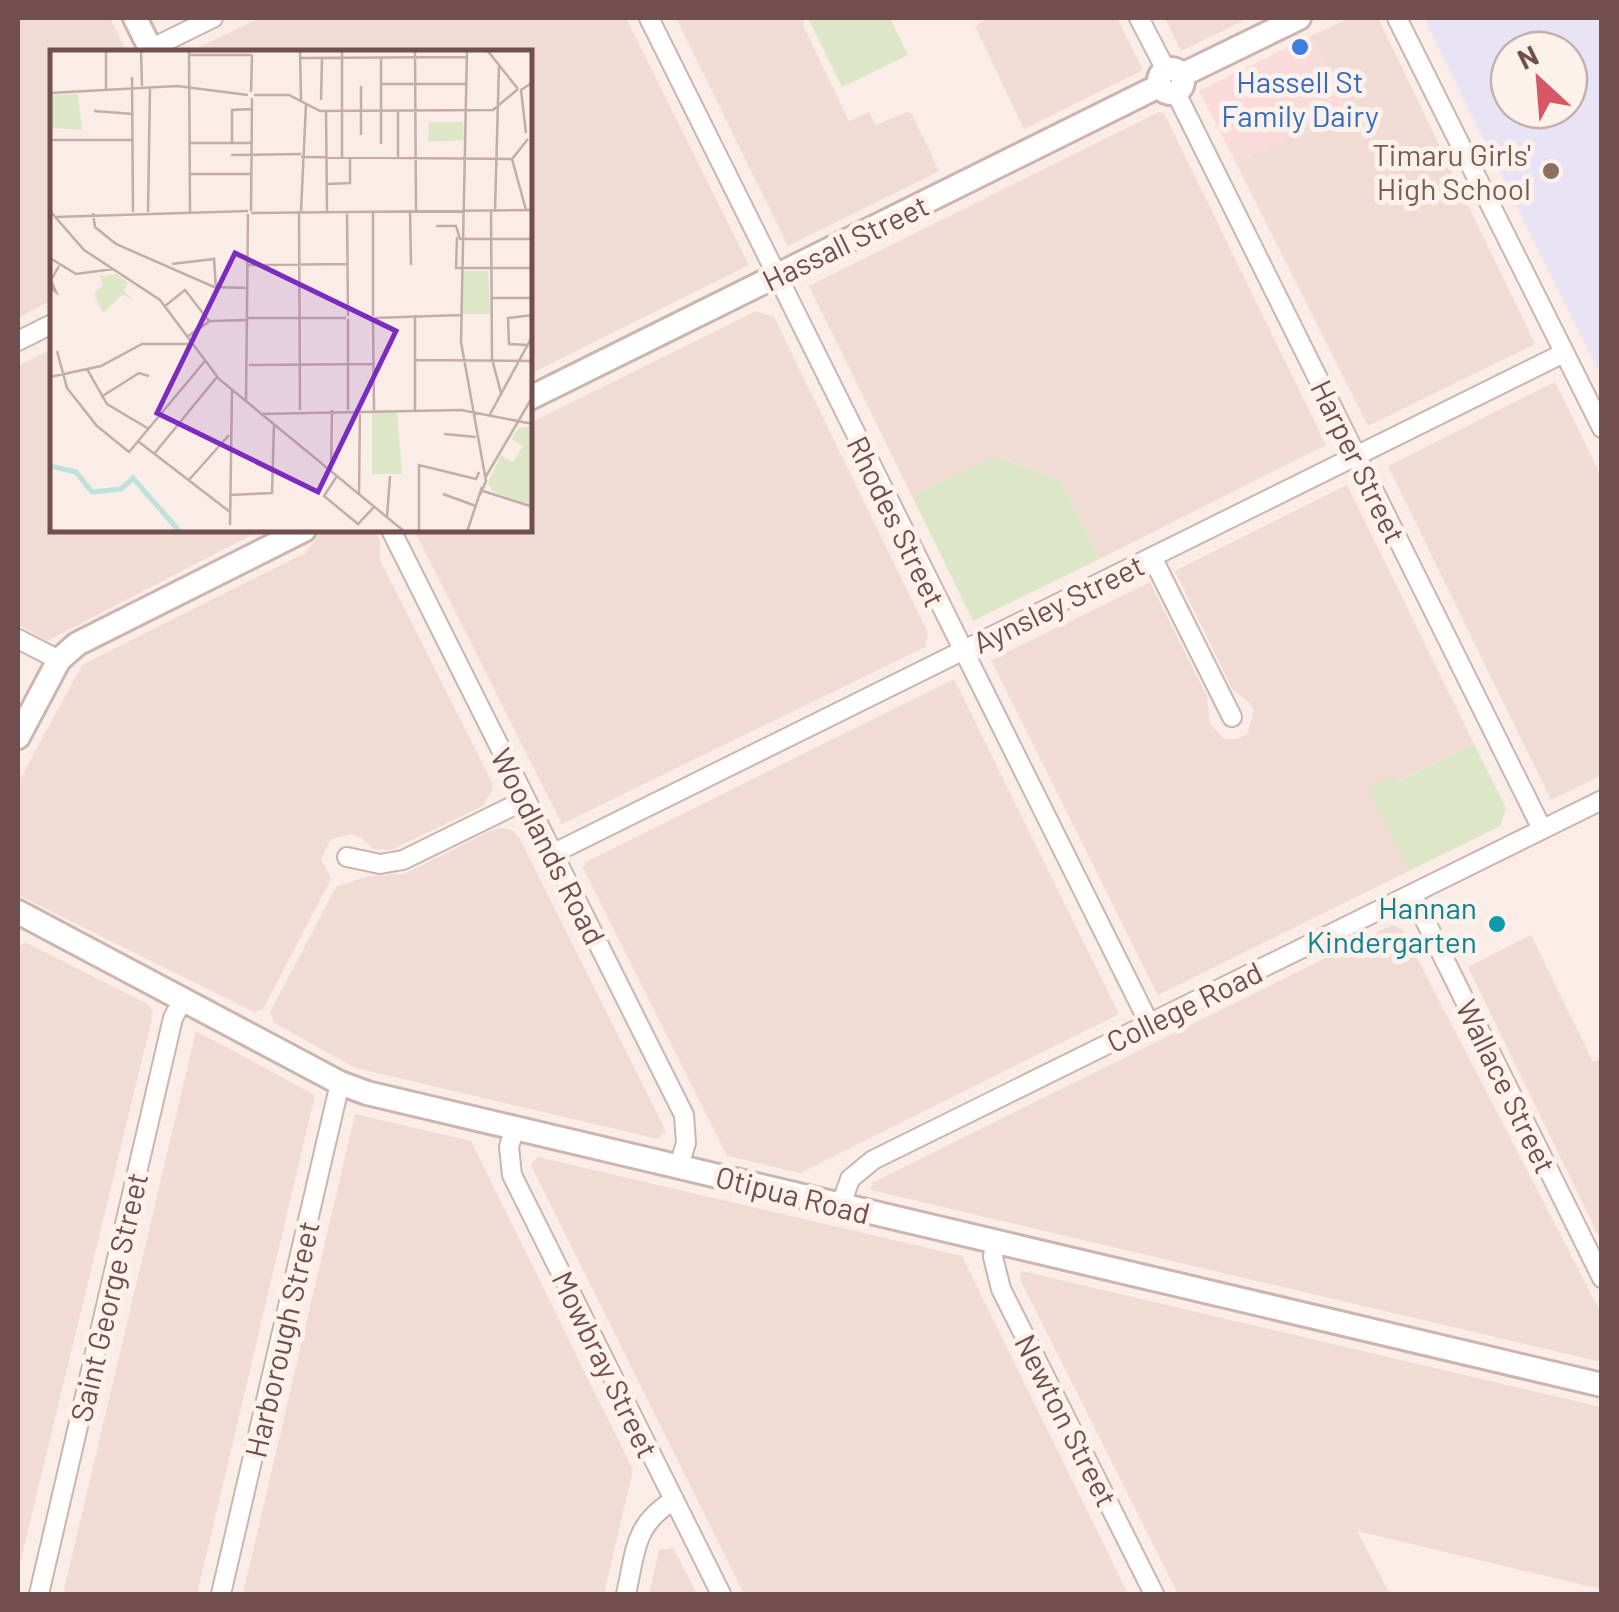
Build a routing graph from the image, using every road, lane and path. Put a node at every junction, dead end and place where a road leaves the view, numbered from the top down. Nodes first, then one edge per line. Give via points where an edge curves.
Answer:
1 (134, 18) edge
2 (213, 18) edge
3 (649, 18) edge
4 (1139, 18) edge
5 (1300, 18) edge
6 (1397, 18) edge
7 (150, 50) edge
8 (153, 50) edge
9 (1171, 81) junction
10 (777, 276) junction
11 (50, 325) edge
12 (18, 341) edge
13 (1564, 353) junction
14 (532, 397) edge
15 (1602, 428) edge
16 (1356, 456) junction
17 (300, 532) edge
18 (392, 532) edge
19 (1152, 557) junction
20 (18, 639) edge
21 (962, 652) junction
22 (59, 660) junction
23 (1232, 717) dead end
24 (18, 736) edge
25 (525, 800) junction
26 (1602, 800) edge
27 (1542, 830) junction
28 (552, 854) junction
29 (347, 857) dead end
30 (1412, 894) junction
31 (18, 912) edge
32 (182, 1000) junction
33 (1149, 1023) junction
34 (340, 1083) junction
35 (514, 1129) junction
36 (679, 1166) junction
37 (841, 1206) junction
38 (995, 1242) junction
39 (1602, 1278) edge
40 (1602, 1385) edge
41 (674, 1500) junction
42 (39, 1594) edge
43 (221, 1594) edge
44 (626, 1594) edge
45 (721, 1594) edge
46 (1154, 1594) edge

1 - 7 street
2 - 8 street
3 - 10 street, Rhodes Street
4 - 9 street, Harper Street
5 - 9 street, Hassall Street
6 - 13 street
9 - 10 street, Hassall Street
9 - 16 street, Harper Street
10 - 14 street, Hassall Street
10 - 21 street, Rhodes Street
11 - 12 street
13 - 15 street
13 - 16 street, Aynsley Street
16 - 19 street, Aynsley Street
16 - 27 street, Harper Street
17 - 22 street via 89,638
18 - 25 street, Woodlands Road
19 - 21 street, Aynsley Street
19 - 23 street
20 - 22 street
21 - 28 street, Aynsley Street
21 - 33 street, Rhodes Street
22 - 24 street
25 - 28 street, Woodlands Road
25 - 29 street via 403,860 380,864
26 - 27 street, College Road
27 - 30 street, College Road
28 - 36 street, Woodlands Road via 684,1115
30 - 33 street, College Road
30 - 39 street, Wallace Street
31 - 32 street, Otipua Road
32 - 34 street, Otipua Road
32 - 42 street, Saint George Street
33 - 37 street, College Road via 859,1168
34 - 35 street, Otipua Road
34 - 43 street, Harborough Street
35 - 36 street, Otipua Road
35 - 41 street, Mowbray Street via 512,1174
36 - 37 street, Otipua Road
37 - 38 street, Otipua Road
38 - 40 street, Otipua Road
38 - 46 street, Newton Street via 1001,1288
41 - 44 street via 644,1524
41 - 45 street, Mowbray Street

